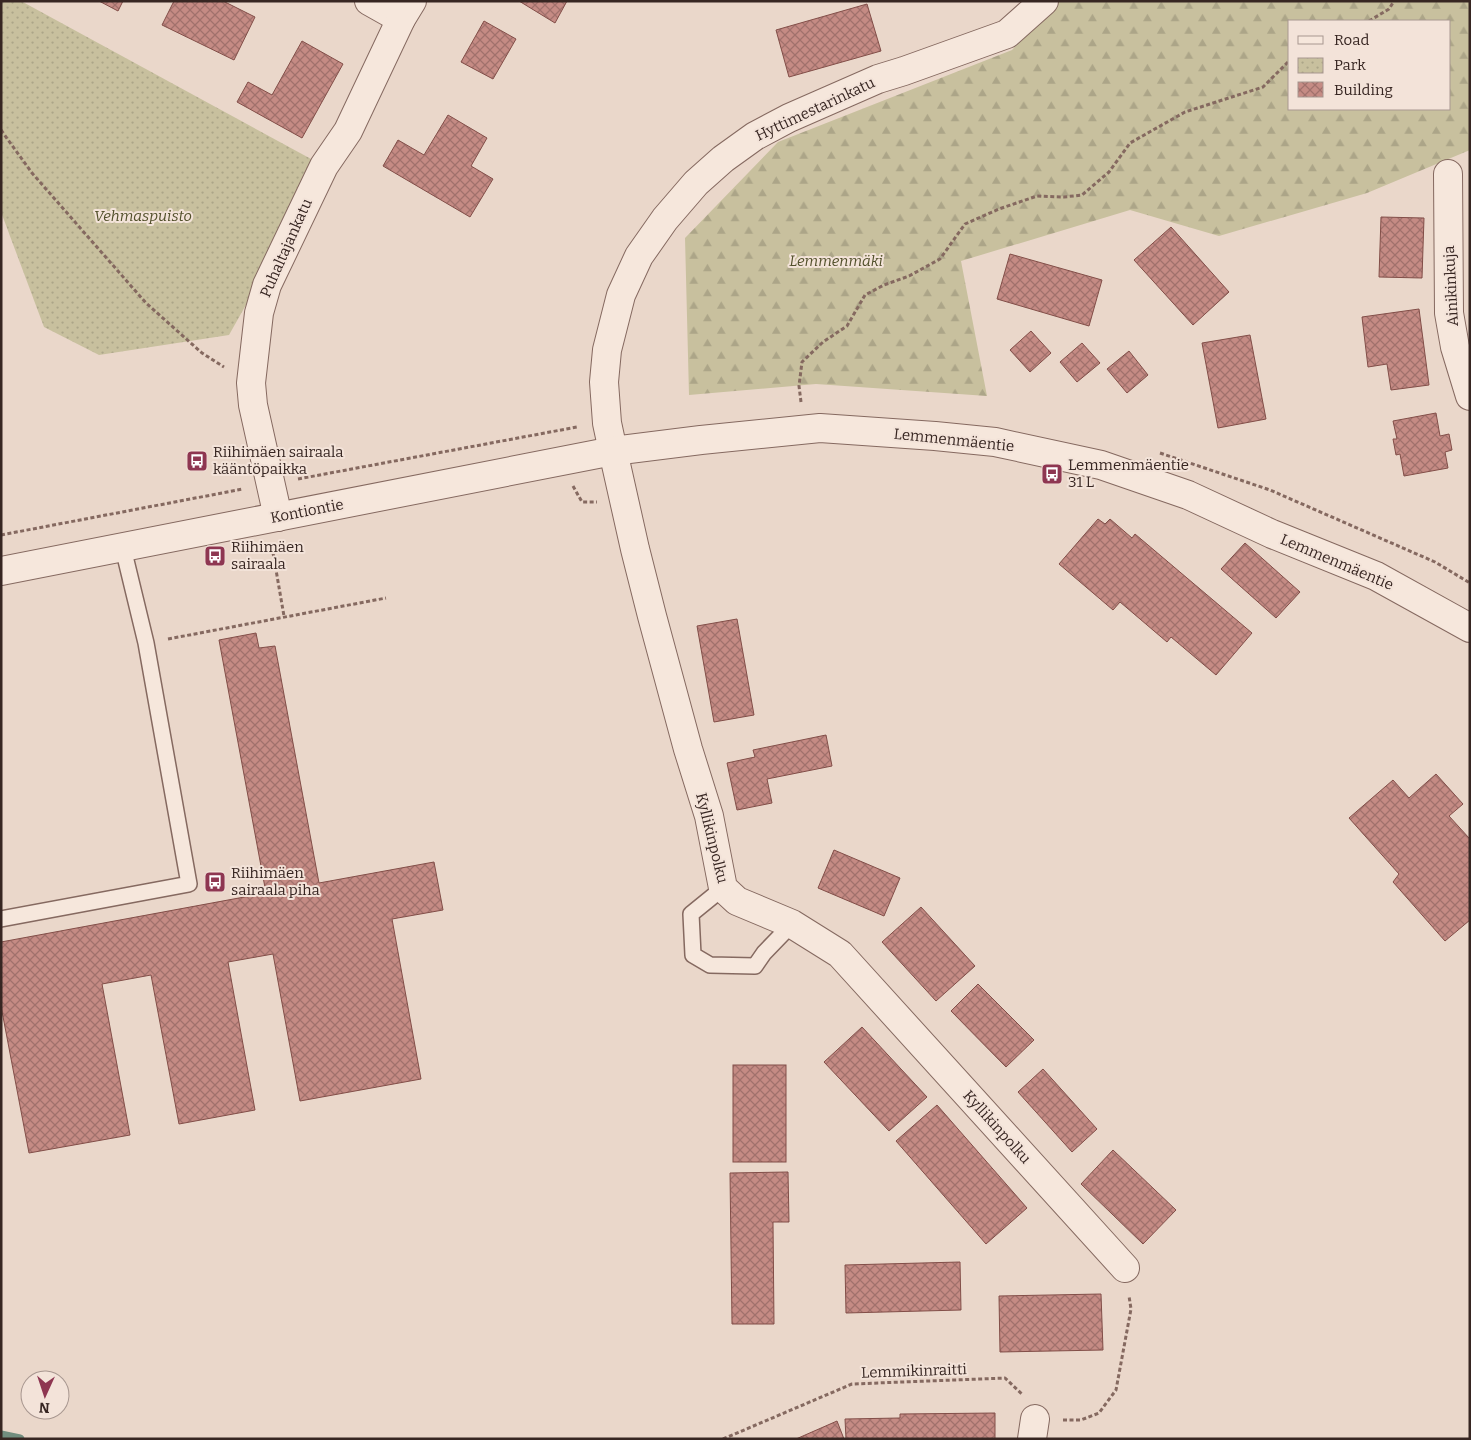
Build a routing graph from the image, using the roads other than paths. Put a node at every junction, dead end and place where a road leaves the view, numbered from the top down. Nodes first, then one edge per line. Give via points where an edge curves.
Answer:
1 (369, 1) edge
2 (1044, 1) edge
3 (407, 10) edge
4 (1448, 174) dead end
5 (1470, 396) edge
6 (613, 451) junction
7 (278, 517) junction
8 (123, 548) junction
9 (1, 571) edge
10 (1470, 628) edge
11 (723, 888) junction
12 (1, 919) edge
13 (792, 924) junction
14 (1125, 1268) road end

1 - 3 street
2 - 6 street, Hyttimestarinkatu via 1007,34 878,79 789,118 723,158 696,183 639,256 621,295 607,350 604,382
3 - 7 street, Puhaltajankatu via 348,131 324,166 267,285 259,313 251,383
4 - 5 street, Ainikinkuja via 1450,313 1455,347
6 - 7 street, Kontiontie
6 - 10 street, Lemmenmäentie via 820,428 995,442 1101,465 1188,495 1272,534 1376,576
6 - 11 street, Kyllikinpolku via 652,616 709,816
7 - 8 street, Kontiontie
8 - 9 street, Kontiontie
8 - 12 lane via 146,643 189,884
11 - 13 street, Kyllikinpolku via 737,901
11 - 13 lane via 691,914 693,955 710,966 755,966
13 - 14 street, Kyllikinpolku via 840,954

